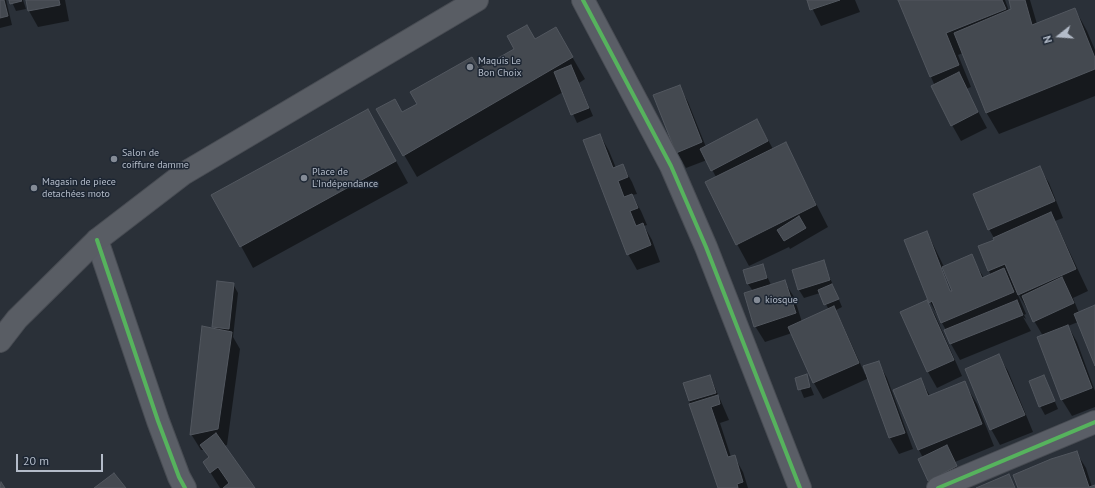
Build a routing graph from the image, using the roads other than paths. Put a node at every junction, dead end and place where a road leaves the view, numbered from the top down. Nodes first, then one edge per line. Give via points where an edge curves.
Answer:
1 (477, 0) edge
2 (583, 0) edge
3 (97, 240) junction
4 (8, 324) edge
5 (0, 342) edge
6 (1095, 422) edge
7 (185, 488) edge
8 (800, 488) edge
9 (938, 488) edge

1 - 3 main road via 183,174
2 - 8 street via 671,166 706,247
3 - 4 main road
3 - 7 street via 158,421
4 - 5 main road
6 - 9 street

